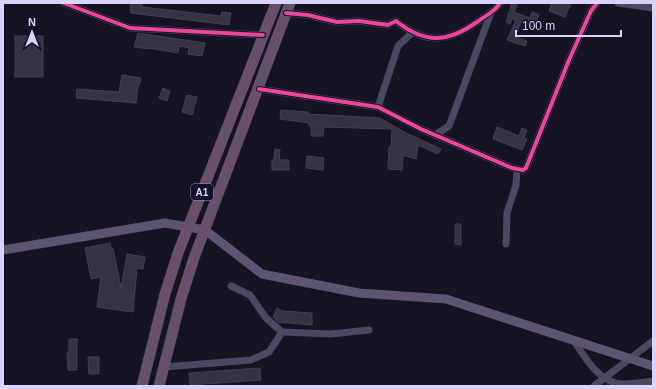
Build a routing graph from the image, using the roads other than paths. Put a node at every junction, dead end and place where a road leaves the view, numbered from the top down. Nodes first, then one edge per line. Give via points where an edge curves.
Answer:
1 (64, 3) edge
2 (276, 3) edge
3 (500, 3) edge
4 (597, 3) edge
5 (620, 3) edge
6 (288, 8) edge
7 (653, 8) edge
8 (490, 15) junction
9 (412, 33) junction
10 (264, 35) junction
11 (259, 89) junction
12 (378, 107) junction
13 (435, 135) junction
14 (517, 169) junction
15 (188, 226) junction
16 (205, 230) junction
17 (506, 244) dead end
18 (3, 250) edge
19 (231, 286) dead end
20 (370, 330) dead end
21 (282, 332) junction
22 (574, 341) junction
23 (653, 341) edge
24 (630, 359) junction
25 (653, 366) edge
26 (164, 367) junction
27 (606, 378) junction
28 (653, 381) edge
29 (142, 386) edge
30 (159, 386) edge
31 (594, 386) edge

1 - 10 street via 130,28
2 - 10 highway, A1
3 - 8 street
4 - 14 street via 569,60 526,168
5 - 7 street
6 - 9 street via 337,22 359,21 388,26 396,21
6 - 11 highway, A1
8 - 9 street via 454,36 440,38
8 - 13 street via 449,126
9 - 12 street via 398,46
10 - 15 highway, A1
11 - 12 street
11 - 16 highway, A1
12 - 13 street
13 - 14 street
14 - 17 street via 516,185 507,213
15 - 16 main road
15 - 18 main road via 165,223
15 - 29 highway, A1 via 165,294
16 - 22 main road via 262,274 359,293 446,299
16 - 26 highway, A1 via 181,298
19 - 21 street via 250,295 266,318
20 - 21 street via 331,334
21 - 26 street via 269,352 251,360
22 - 24 main road
22 - 27 street via 594,370
23 - 24 street
24 - 25 main road
24 - 27 street
26 - 30 highway, A1
27 - 28 street via 620,384
27 - 31 street

